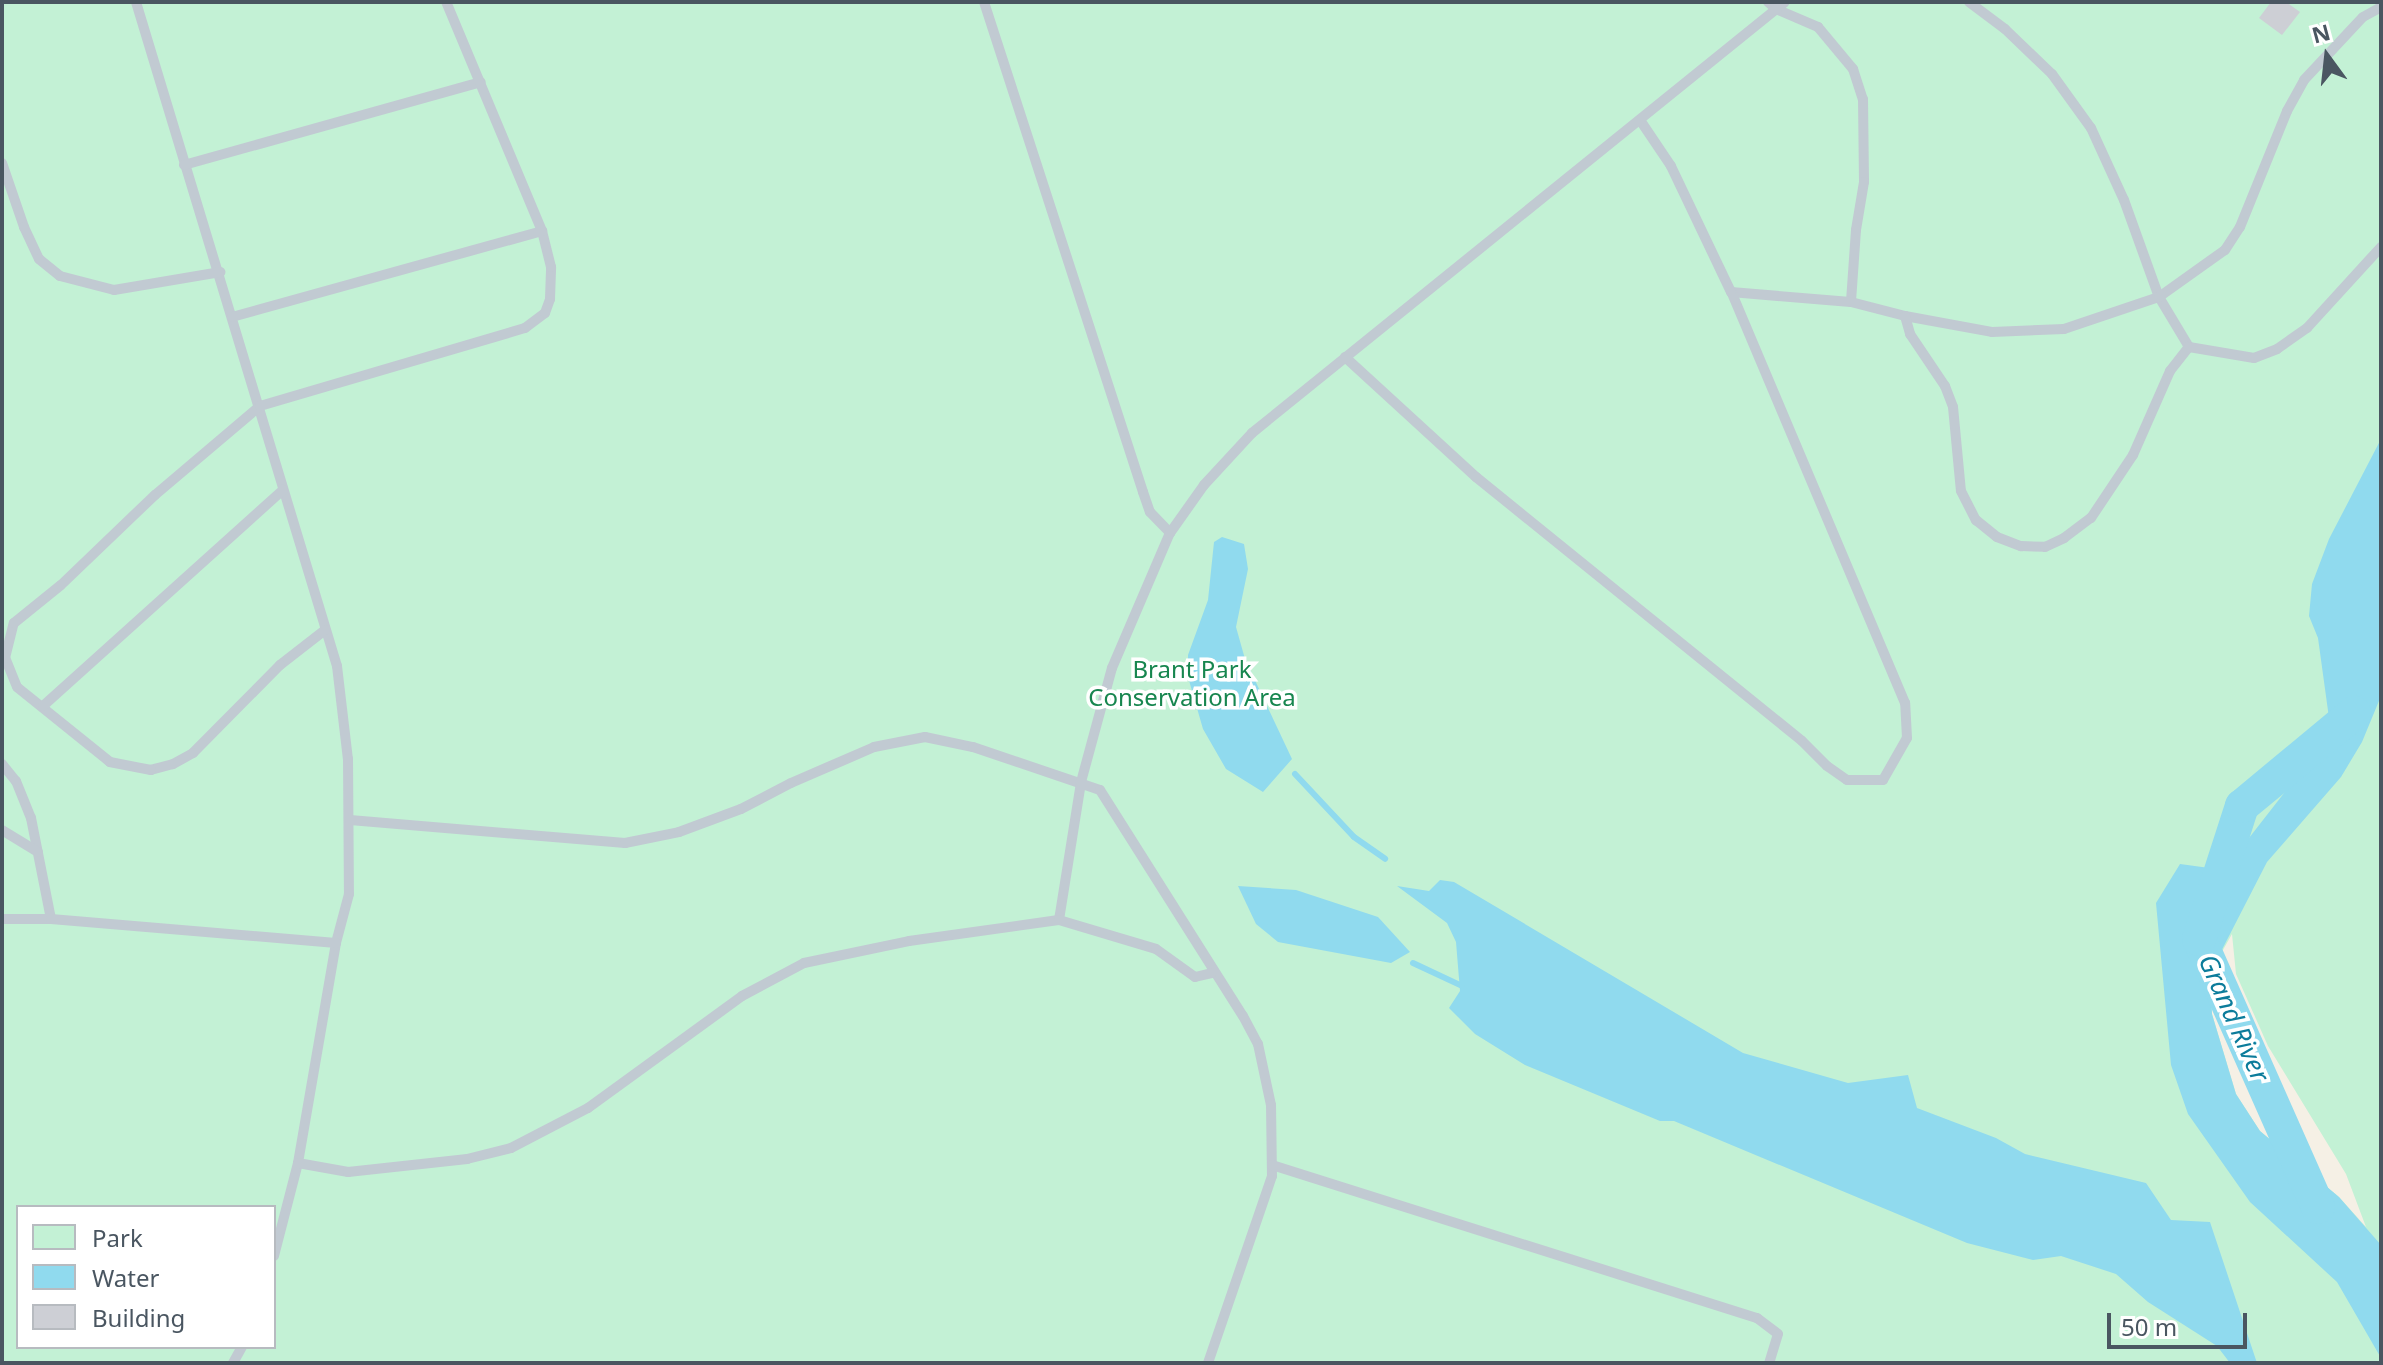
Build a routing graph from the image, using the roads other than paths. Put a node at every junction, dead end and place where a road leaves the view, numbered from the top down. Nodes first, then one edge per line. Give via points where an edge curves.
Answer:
1 (136, 2) edge
2 (446, 2) edge
3 (984, 2) edge
4 (1969, 2) edge
5 (1776, 4) edge
6 (2381, 7) edge
7 (481, 82) junction
8 (1640, 120) junction
9 (2, 163) edge
10 (184, 165) junction
11 (542, 231) junction
12 (2381, 247) edge
13 (220, 272) junction
14 (1731, 292) junction
15 (2159, 297) junction
16 (1851, 302) junction
17 (1905, 316) junction
18 (232, 317) junction
19 (2189, 347) junction
20 (1345, 357) junction
21 (260, 406) junction
22 (283, 490) junction
23 (1170, 533) junction
24 (325, 630) junction
25 (43, 706) junction
26 (2, 764) edge
27 (1081, 782) junction
28 (350, 820) junction
29 (2, 830) edge
30 (38, 852) junction
31 (2, 919) edge
32 (51, 919) junction
33 (1059, 920) junction
34 (336, 943) junction
35 (1212, 973) junction
36 (298, 1163) junction
37 (1272, 1165) junction
38 (276, 1248) edge
39 (1208, 1363) edge
40 (1769, 1363) edge

1 - 10 lane
2 - 7 lane
3 - 23 lane via 1150,512
4 - 15 lane via 2052,74 2091,128
5 - 8 lane
5 - 16 lane via 1818,27 1853,69 1863,99 1864,182
6 - 15 lane via 2363,17 2304,80 2225,250
7 - 10 lane
7 - 11 lane
8 - 14 lane via 1671,166
8 - 20 lane
9 - 13 lane via 39,259 60,276 114,290
10 - 13 lane
11 - 18 lane
11 - 21 lane via 551,267 550,299 535,322
12 - 19 lane via 2307,328 2277,349 2254,358
13 - 18 lane
14 - 16 lane
14 - 20 lane via 1905,703 1907,738 1883,780 1847,780 1827,766 1476,477
15 - 17 lane via 2064,329 1992,332
15 - 19 lane
16 - 17 lane
17 - 19 lane via 1953,407 1961,491 1976,520 1997,537 2021,546 2045,547 2091,518 2133,455 2170,371
18 - 21 lane
20 - 23 lane via 1252,433 1204,485
21 - 22 lane
21 - 25 lane via 14,623 5,658 8,670 17,687
22 - 24 lane
22 - 25 lane
23 - 27 lane via 1112,668
24 - 25 lane via 280,665 193,753 151,770 110,762
24 - 28 lane via 337,666
26 - 30 lane via 16,781
27 - 28 lane via 925,737 874,747 703,823 625,843
27 - 33 lane
27 - 35 lane via 1100,790
28 - 34 lane via 349,894
29 - 30 lane
30 - 32 lane
31 - 32 lane
32 - 34 lane
33 - 35 lane via 1156,949 1195,977
33 - 36 lane via 909,941 804,963 742,996 588,1108 511,1148 467,1159 348,1172
34 - 36 lane
35 - 37 lane via 1258,1044 1271,1105
36 - 38 lane
37 - 39 lane via 1252,1242
37 - 40 lane via 1757,1318 1778,1334

